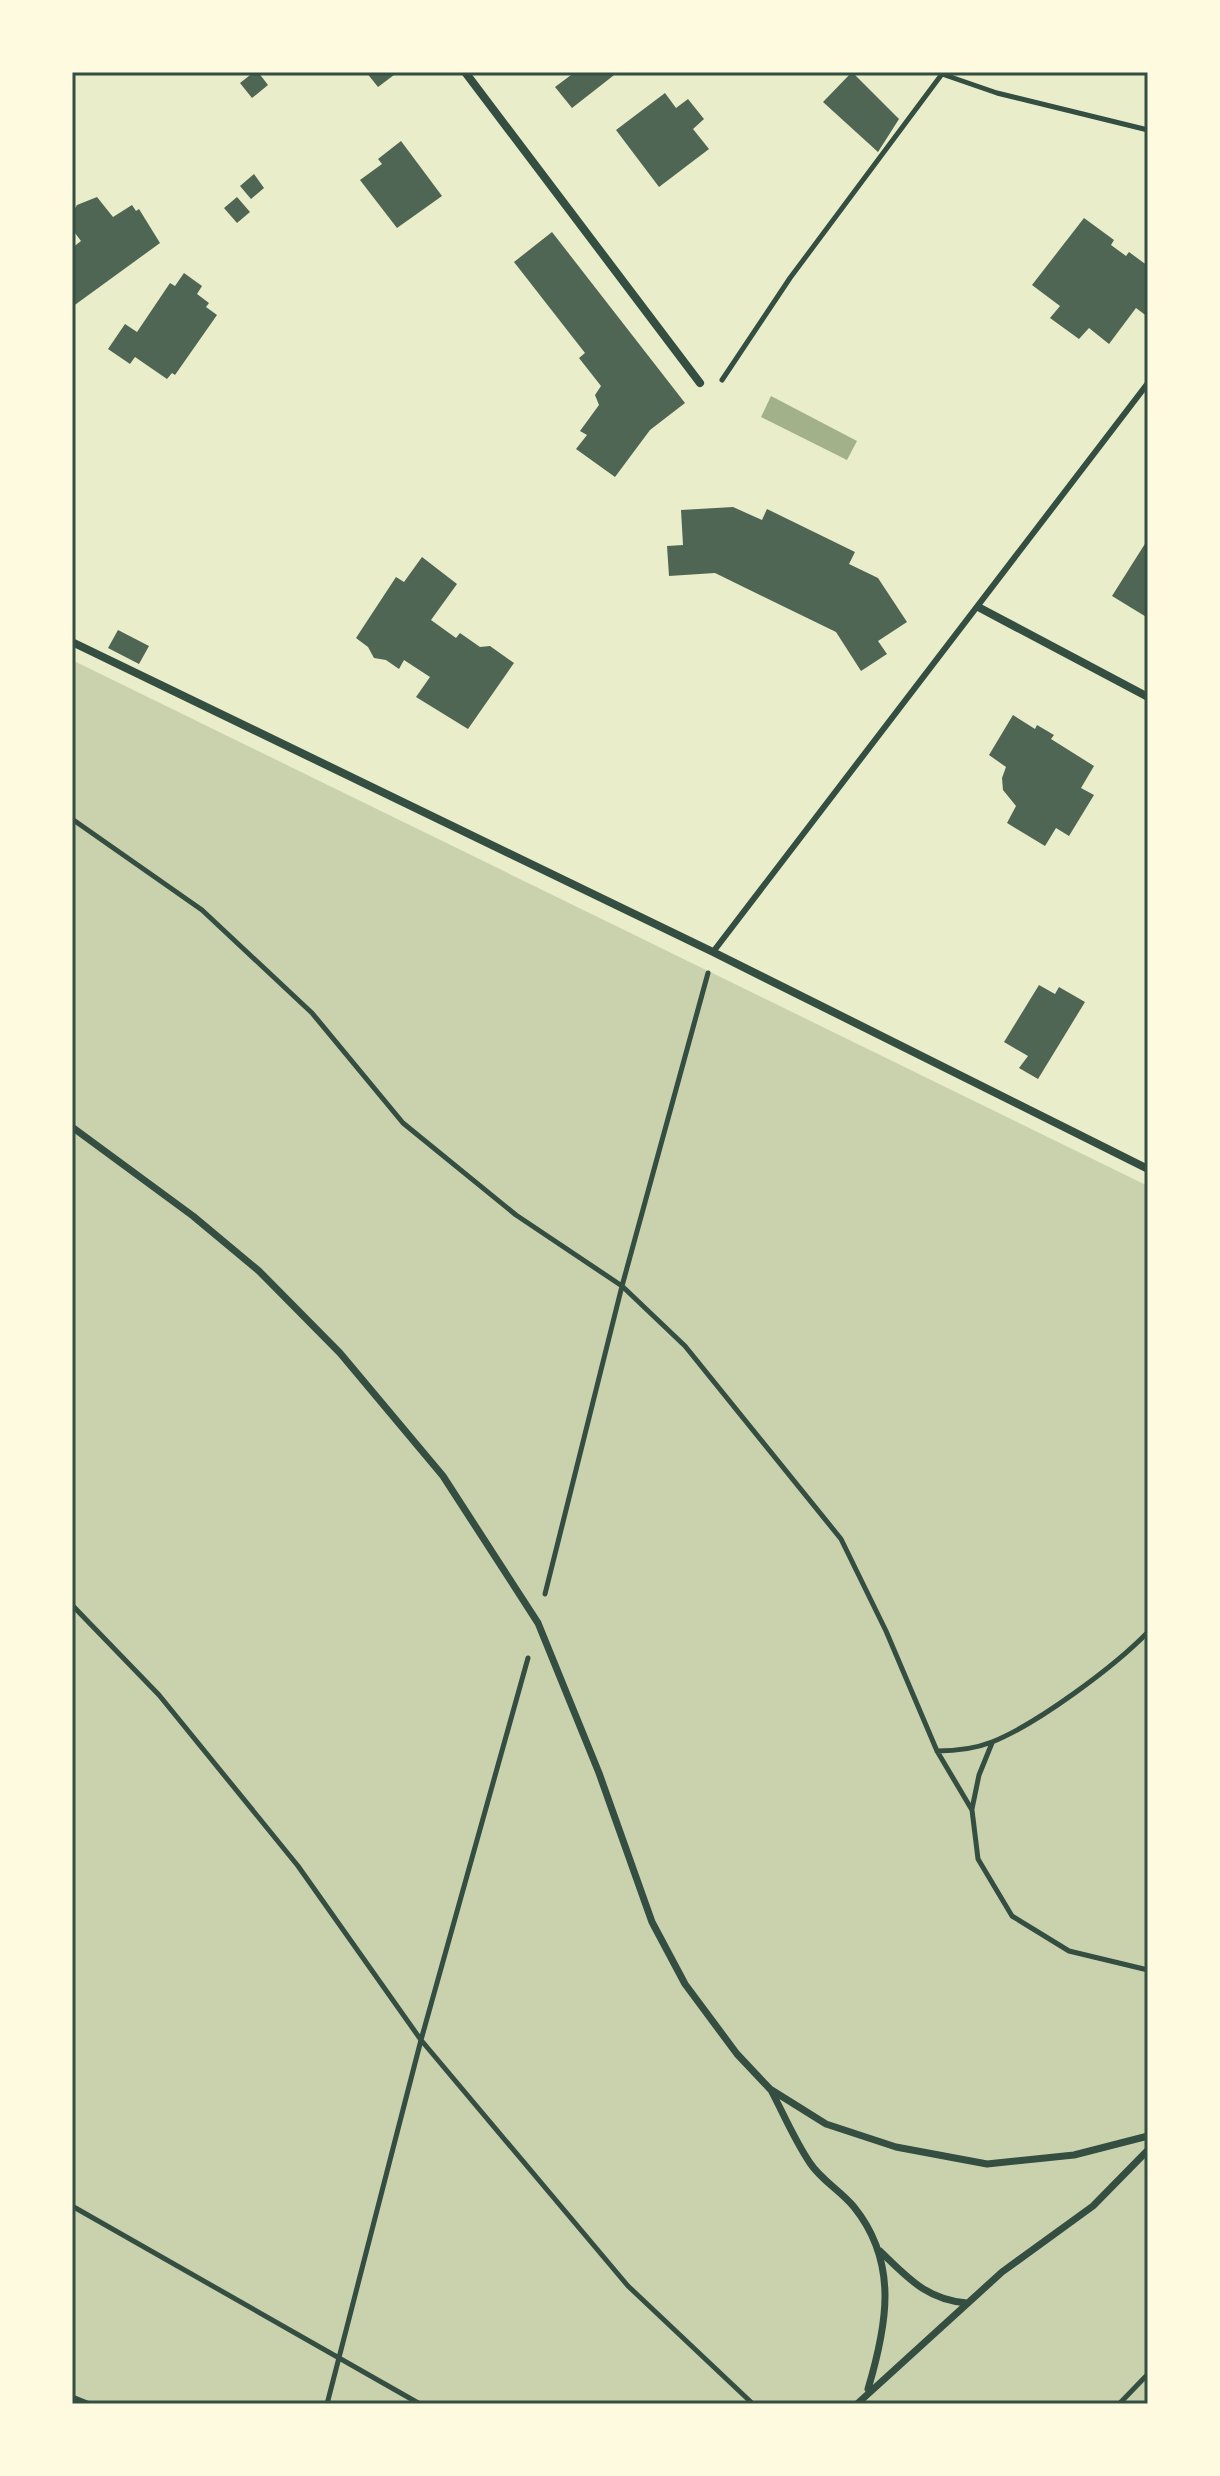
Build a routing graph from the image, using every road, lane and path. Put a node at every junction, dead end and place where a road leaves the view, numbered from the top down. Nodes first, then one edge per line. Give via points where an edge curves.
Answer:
1 (465, 72) edge
2 (1148, 130) edge
3 (700, 383) joint
4 (1148, 383) edge
5 (980, 608) junction
6 (72, 642) edge
7 (1148, 697) edge
8 (72, 819) edge
9 (713, 952) junction
10 (72, 1127) edge
11 (1148, 1169) edge
12 (622, 1286) junction
13 (72, 1605) edge
14 (538, 1623) junction
15 (1148, 1632) edge
16 (993, 1742) junction
17 (937, 1751) junction
18 (972, 1810) junction
19 (1148, 1970) edge
20 (421, 2040) junction
21 (770, 2089) junction
22 (1148, 2136) edge
23 (1148, 2150) edge
24 (72, 2206) edge
25 (878, 2250) junction
26 (967, 2303) junction
27 (338, 2359) junction
28 (1148, 2374) edge
29 (868, 2391) junction
30 (72, 2398) edge
31 (87, 2404) edge
32 (327, 2404) edge
33 (420, 2404) edge
34 (753, 2404) edge
35 (857, 2404) edge
36 (1119, 2404) edge

1 - 3 street
2 - 3 path via 942,74 790,278 712,395
4 - 5 lane
5 - 7 street
5 - 9 lane
6 - 9 street
8 - 12 path via 202,910 312,1013 403,1123 516,1215
9 - 11 street
9 - 12 path
10 - 14 street via 259,1271 340,1353 443,1476
12 - 14 path
12 - 17 path via 685,1346 841,1539
13 - 20 path via 159,1695 298,1866
14 - 20 path
14 - 21 street via 652,1922 685,1984
15 - 16 path via 1075,1691
16 - 17 path
16 - 18 path
17 - 18 path
18 - 19 path via 978,1859 1012,1916 1069,1951
20 - 27 path
20 - 34 path via 628,2286
21 - 22 street via 826,2124 896,2147 987,2164 1074,2155
21 - 25 street via 811,2166 851,2203
23 - 26 street via 1093,2206
24 - 27 path
25 - 26 street via 942,2301
25 - 29 street via 887,2315
26 - 29 street
27 - 32 path
27 - 33 path
28 - 36 path
29 - 35 street
30 - 31 street

